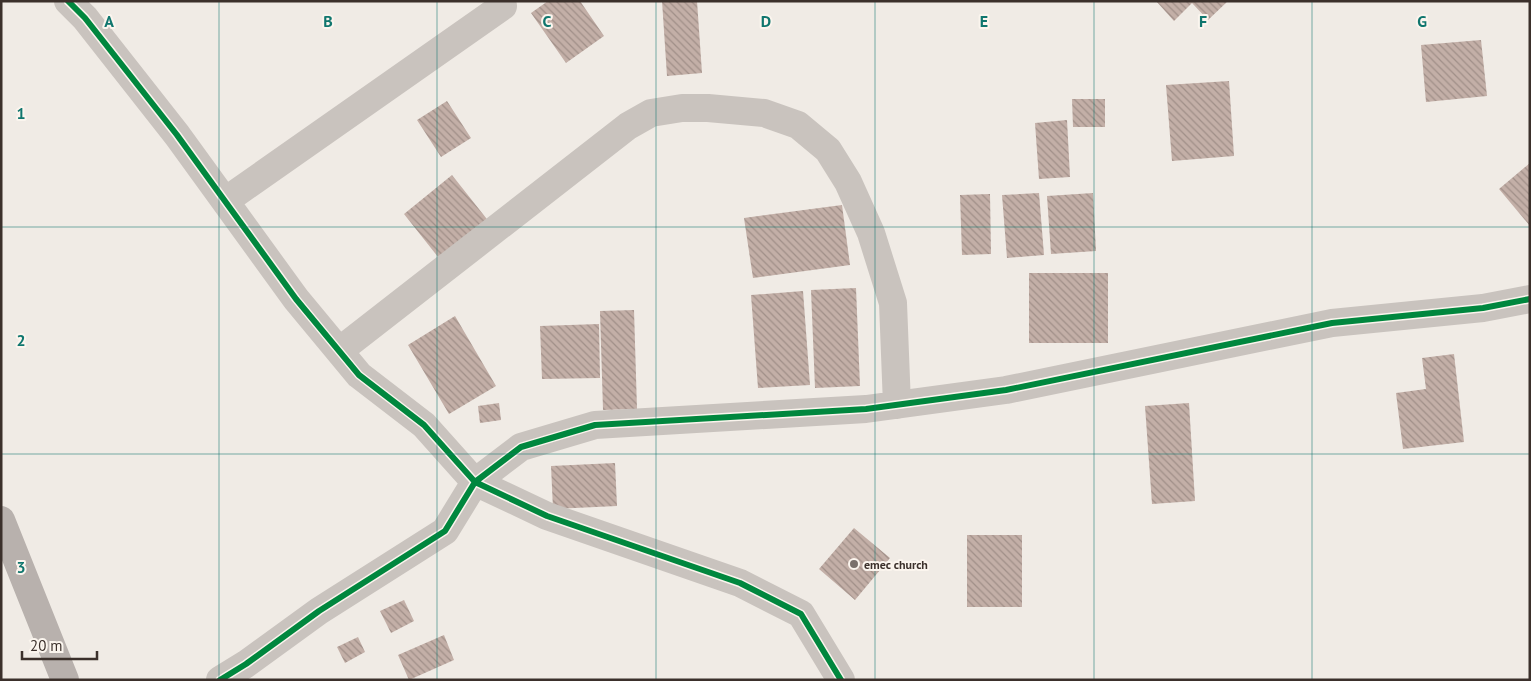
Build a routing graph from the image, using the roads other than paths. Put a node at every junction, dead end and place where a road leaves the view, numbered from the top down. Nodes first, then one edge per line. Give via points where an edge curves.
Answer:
1 (68, 1) edge
2 (503, 6) dead end
3 (225, 201) junction
4 (1530, 299) edge
5 (339, 351) junction
6 (897, 405) junction
7 (475, 482) junction
8 (1, 520) edge
9 (65, 680) edge
10 (220, 680) edge
11 (841, 680) edge

1 - 3 street via 177,135
2 - 3 street
3 - 5 street via 296,299
4 - 6 street via 1483,308 1332,323 1006,390
5 - 6 street via 628,126 651,113 682,108 764,112 798,125 828,150 848,182 871,233 894,303
5 - 7 street via 359,375 424,425
6 - 7 street via 595,425 521,447
7 - 10 street via 445,531 319,611
7 - 11 street via 547,516 740,583 801,614
8 - 9 main road

